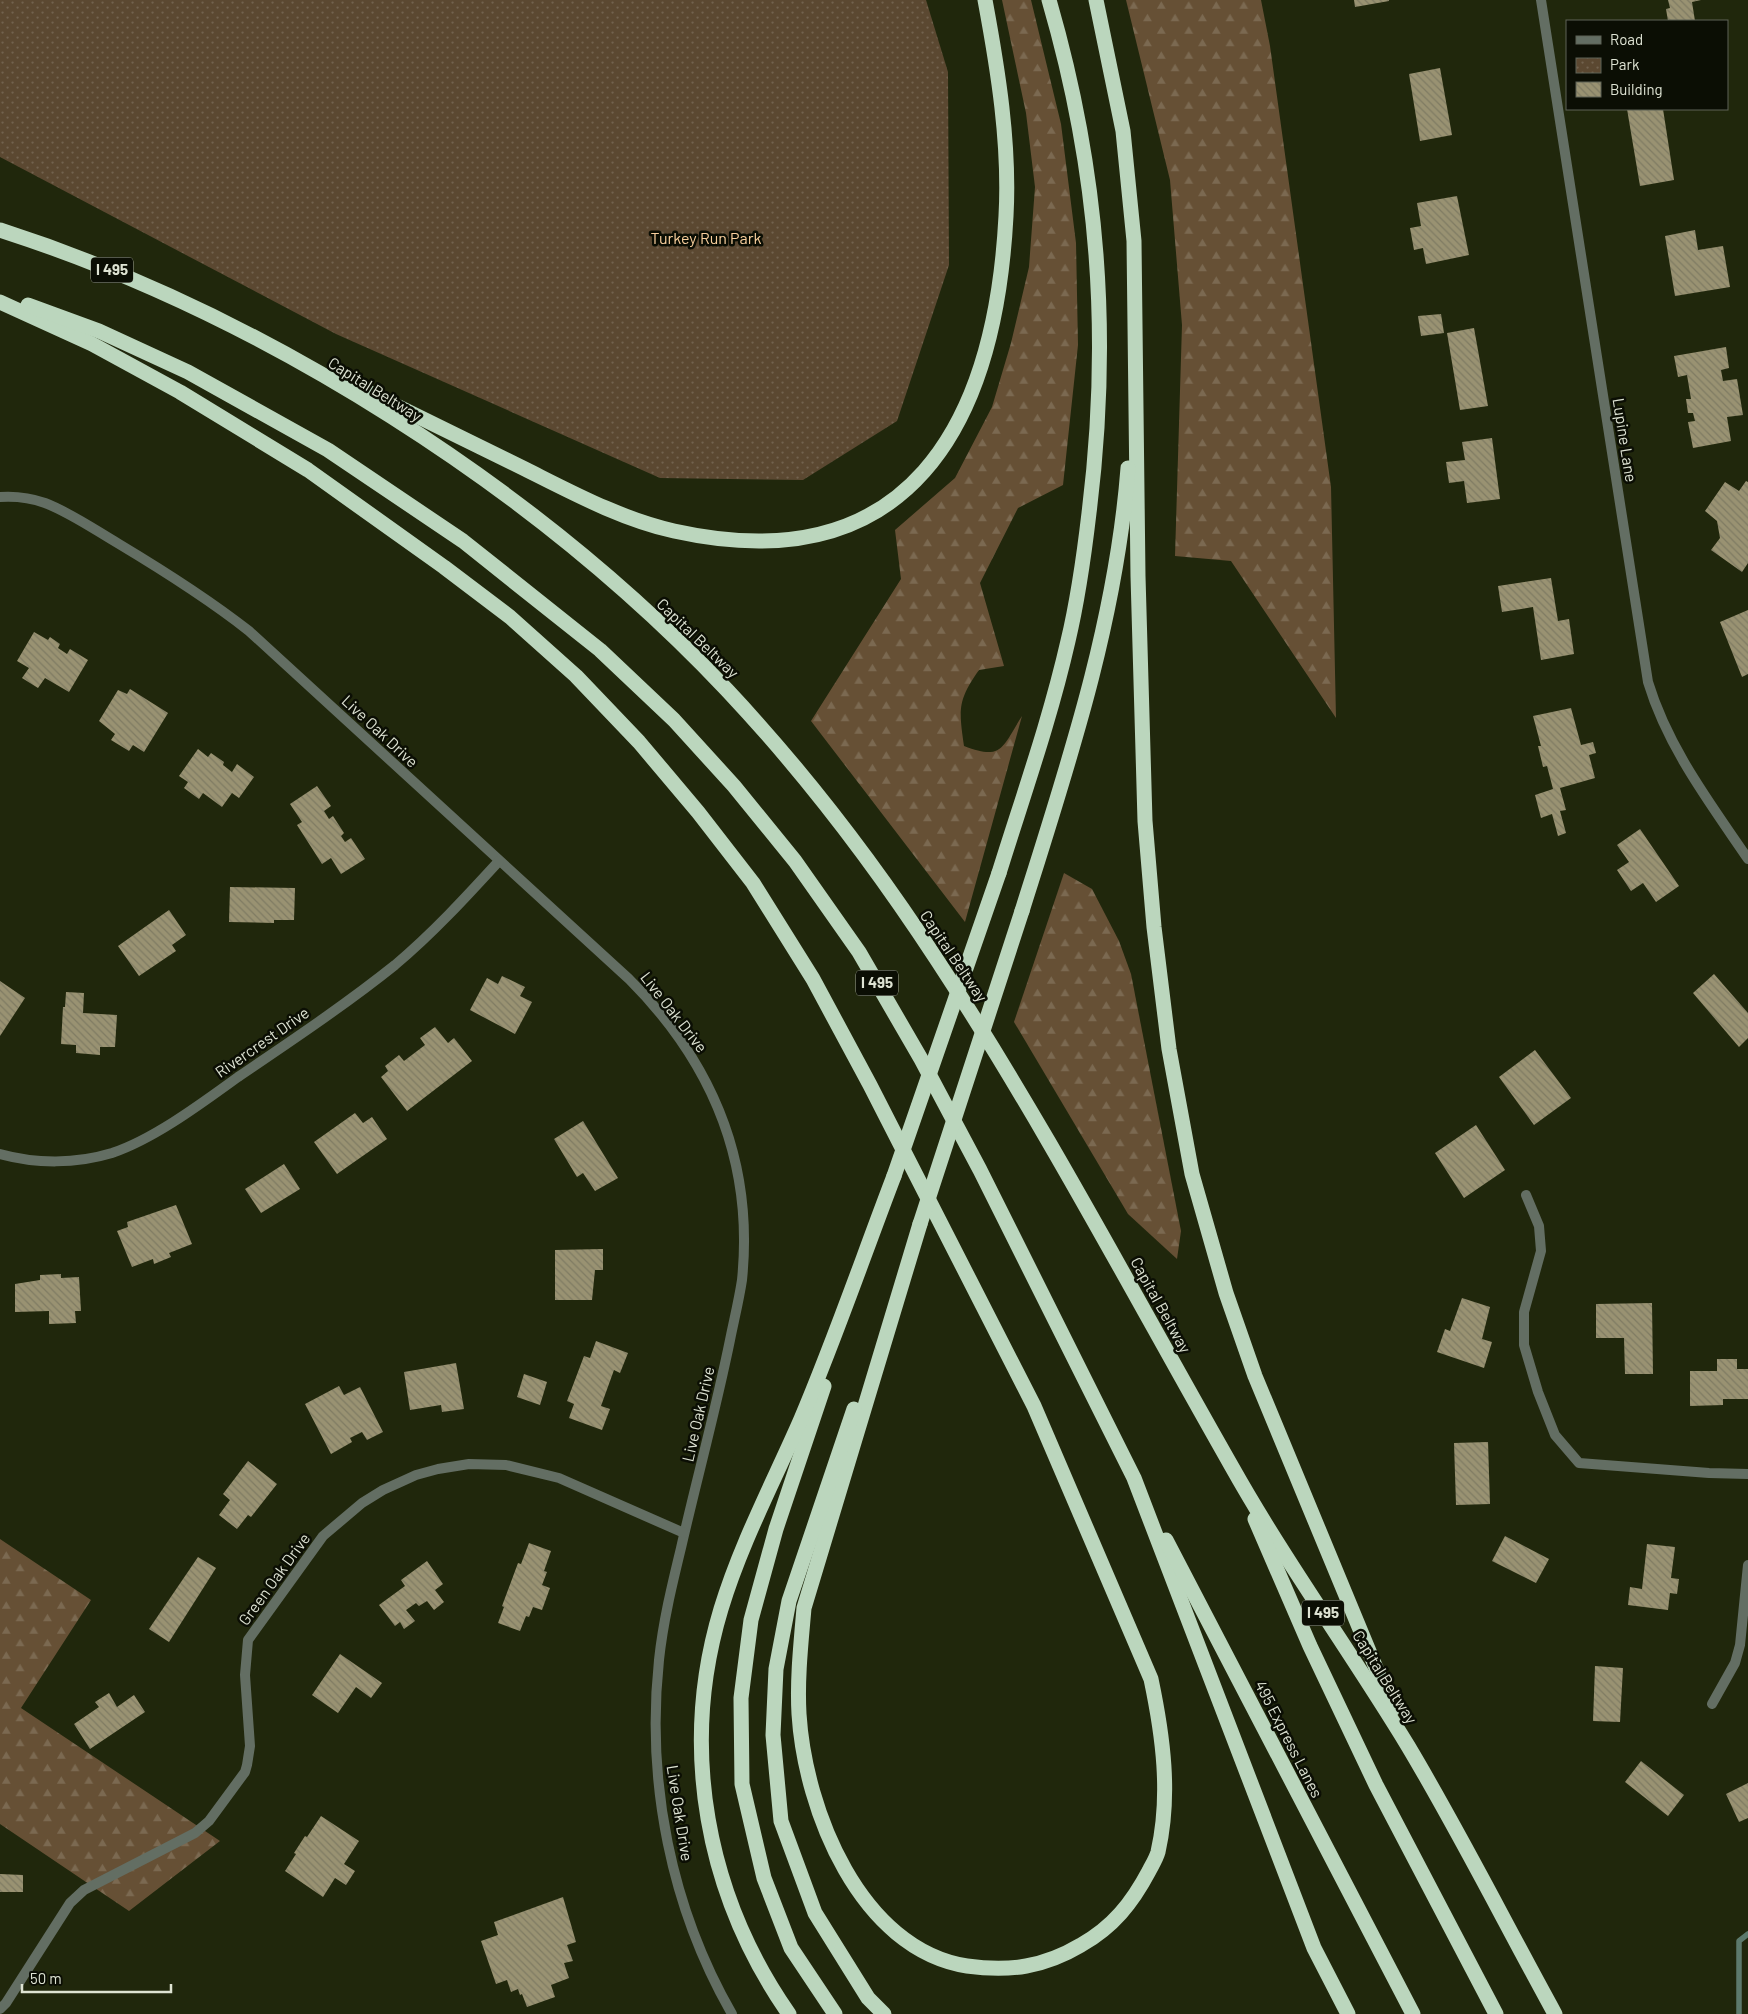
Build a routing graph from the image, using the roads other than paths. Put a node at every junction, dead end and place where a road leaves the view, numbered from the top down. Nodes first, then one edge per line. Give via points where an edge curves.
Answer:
1 (985, 0) edge
2 (1049, 0) edge
3 (1096, 0) edge
4 (1541, 0) edge
5 (0, 230) edge
6 (0, 297) edge
7 (0, 302) edge
8 (220, 319) junction
9 (1136, 376) junction
10 (0, 497) edge
11 (1748, 860) edge
12 (499, 861) junction
13 (0, 1154) edge
14 (894, 1176) junction
15 (1526, 1195) dead end
16 (920, 1224) junction
17 (1748, 1474) edge
18 (1237, 1476) junction
19 (1134, 1478) junction
20 (684, 1533) junction
21 (1748, 1565) edge
22 (1712, 1704) dead end
23 (1410, 1749) junction
24 (0, 2009) edge
25 (732, 2014) edge
26 (789, 2014) edge
27 (836, 2014) edge
28 (884, 2014) edge
29 (1348, 2014) edge
30 (1413, 2014) edge
31 (1496, 2014) edge
32 (1555, 2014) edge

1 - 8 highway via 1002,111 1006,214 992,324 978,376 960,420 923,476 891,502 833,532 768,542 730,540 636,521
2 - 14 highway, bridge via 1077,116 1090,186 1097,252 1101,374 1084,559 1048,720 999,873
3 - 9 highway via 1122,131 1130,192 1136,287
4 - 11 street, Lupine Lane via 1648,682 1663,725 1682,760
5 - 8 highway, Capital Beltway / I 495 via 127,276
6 - 19 highway, I 495 via 99,331 188,372 328,450 463,541 538,599 600,650 674,720 734,786 795,861 859,952 921,1059 975,1162
7 - 16 highway via 101,348 308,470 510,617 588,689 639,742 698,812 753,883 813,979 1034,1406 1152,1679 1162,1727 1165,1791 1158,1854 1135,1898 1101,1934 1060,1958 1023,1968 988,1969 954,1964 904,1939 880,1919 849,1876 823,1823 809,1775 799,1715 799,1659 804,1608
8 - 18 highway, Capital Beltway / I 495 via 358,396 511,499 646,611 726,689 781,750 849,836 982,1030 1057,1156
9 - 16 highway, bridge via 1127,483 1116,560 1101,643 1081,725
9 - 23 highway via 1145,821 1169,1049 1192,1174 1226,1294 1255,1376
10 - 12 street, Live Oak Drive via 45,503 75,517 217,606 249,631
12 - 13 street, Rivercrest Drive via 444,921 361,991 198,1105 145,1137 111,1153 69,1162 30,1161
12 - 20 street, Live Oak Drive via 629,979 678,1037 710,1089 734,1152 741,1191 742,1282
14 - 26 highway via 802,1417 752,1525 721,1608 707,1666 701,1768 706,1819 738,1922
14 - 27 highway via 776,1529 751,1620 741,1698 742,1784 764,1878 791,1948
15 - 17 street via 1539,1226 1541,1251 1524,1312 1524,1345 1555,1435 1579,1463
16 - 28 highway via 788,1601 776,1669 773,1735 781,1820 815,1913 868,1998
18 - 23 highway, Capital Beltway / I 495
18 - 31 highway via 1310,1646 1376,1785
19 - 29 highway, I 495 via 1314,1948
19 - 30 highway, 495 Express Lanes
20 - 24 street, Green Oak Drive via 559,1478 506,1465 469,1464 438,1469 416,1475 362,1503 323,1536 248,1640 245,1674 250,1746 245,1772 209,1821 195,1833 84,1890 70,1903
20 - 25 street, Live Oak Drive via 659,1660 656,1757 670,1858 687,1916
21 - 22 street via 1740,1645 1735,1663
23 - 32 highway, Capital Beltway / I 495

